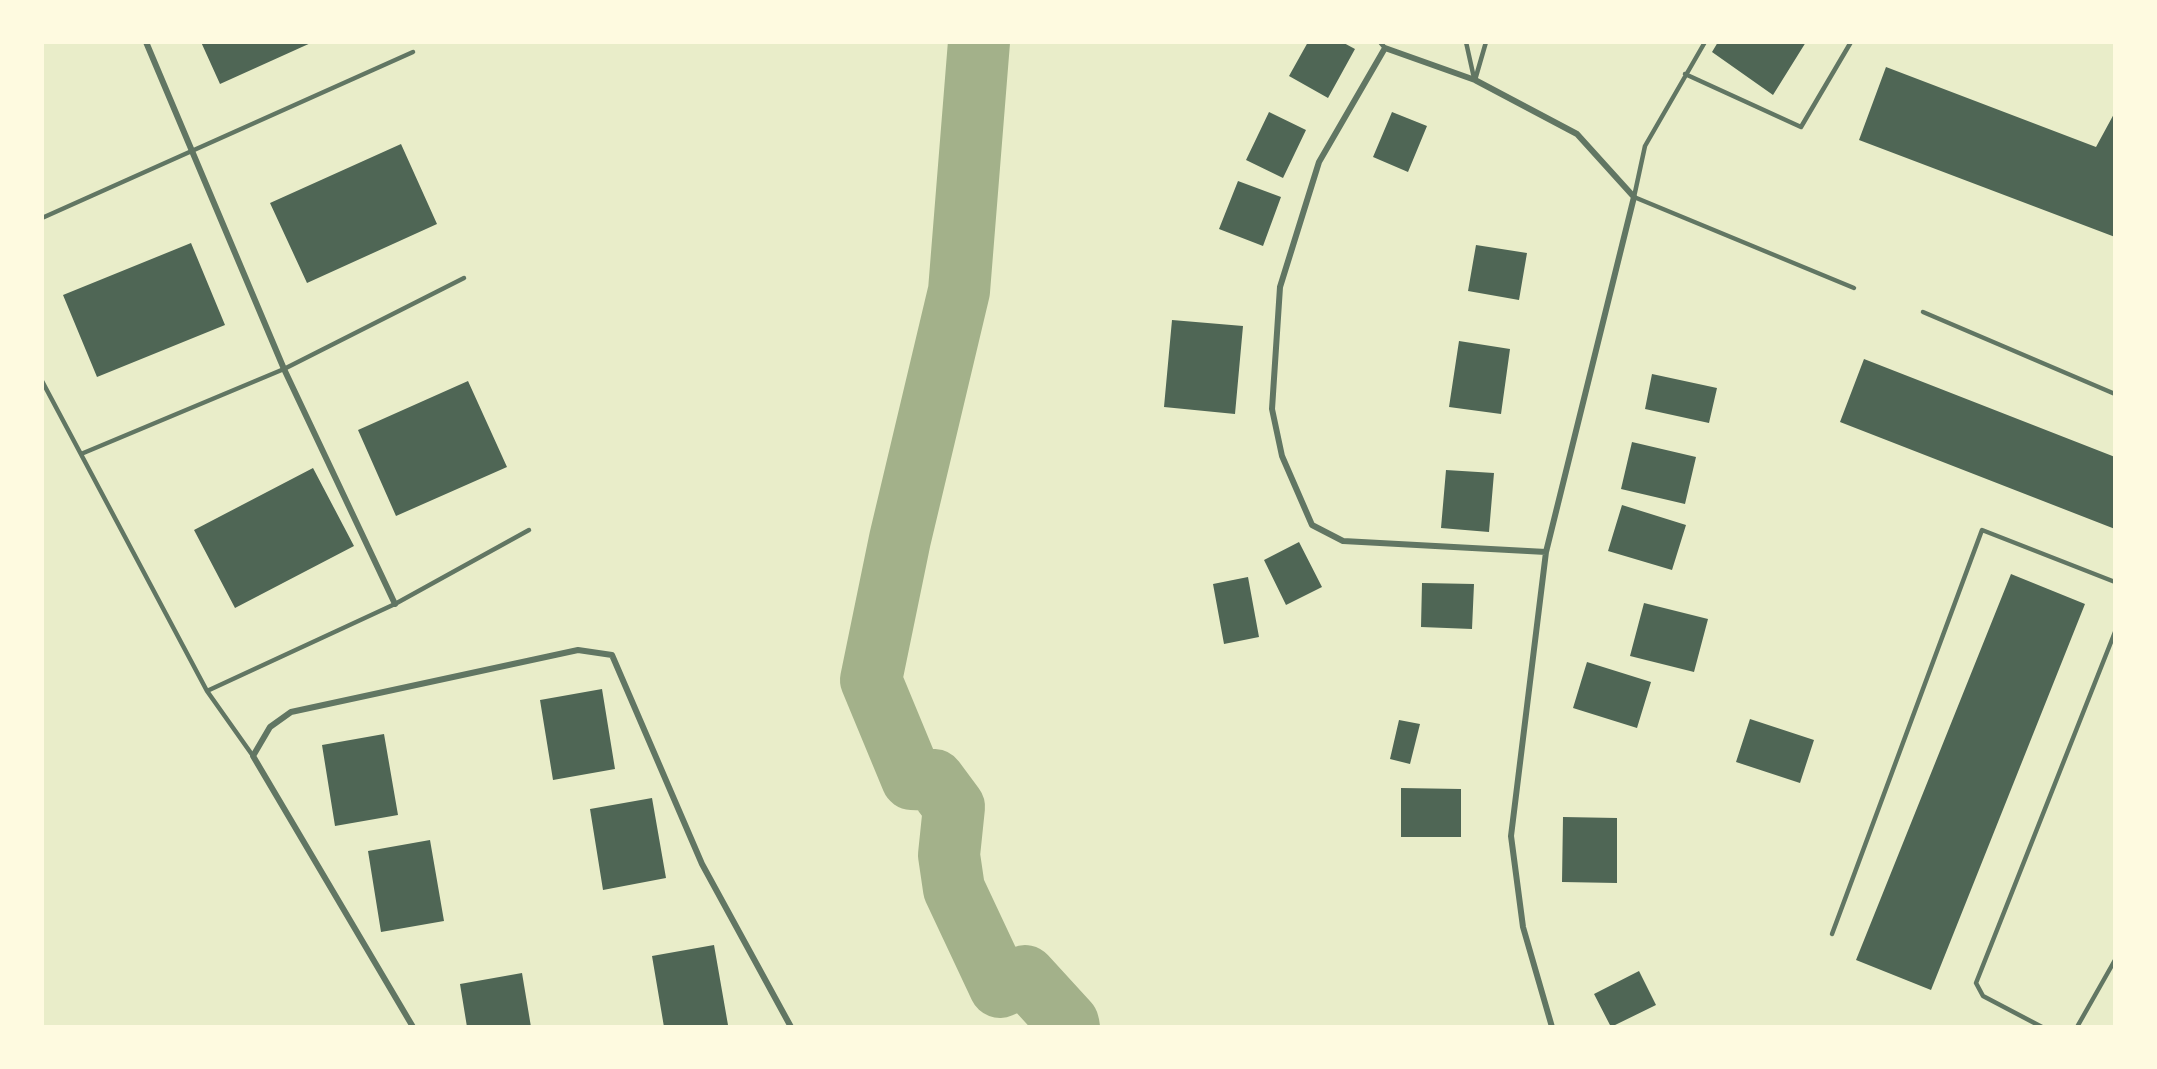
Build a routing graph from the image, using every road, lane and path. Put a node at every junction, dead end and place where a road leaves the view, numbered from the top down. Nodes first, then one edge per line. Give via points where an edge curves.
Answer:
1 (146, 42) edge
2 (1380, 42) edge
3 (1466, 42) edge
4 (1486, 42) edge
5 (1705, 42) edge
6 (1851, 42) edge
7 (1385, 48) junction
8 (413, 52) dead end
9 (1685, 74) junction
10 (1475, 80) junction
11 (192, 151) junction
12 (1634, 197) junction
13 (42, 218) edge
14 (464, 278) dead end
15 (1854, 288) dead end
16 (1923, 312) dead end
17 (284, 369) junction
18 (42, 381) edge
19 (2115, 394) edge
20 (81, 454) junction
21 (529, 530) dead end
22 (1546, 552) junction
23 (2115, 582) edge
24 (395, 604) junction
25 (2115, 632) edge
26 (207, 691) junction
27 (253, 756) junction
28 (1832, 934) dead end
29 (2115, 960) edge
30 (413, 1027) edge
31 (791, 1027) edge
32 (1552, 1027) edge
33 (2042, 1027) edge
34 (2077, 1027) edge

1 - 11 street
2 - 7 lane
3 - 10 lane
4 - 10 lane
5 - 9 lane
6 - 9 lane via 1801,127
7 - 10 street
7 - 22 street via 1319,162 1280,287 1272,409 1282,456 1312,525 1343,542
8 - 11 lane
9 - 12 lane via 1645,146
10 - 12 street via 1577,134
11 - 13 lane
11 - 17 street
12 - 15 lane
12 - 22 street
14 - 17 lane
16 - 19 lane
17 - 20 lane
17 - 24 street
18 - 20 lane
20 - 26 lane
21 - 24 lane
22 - 32 street via 1511,836 1523,927
23 - 28 lane via 1982,530
24 - 26 lane
25 - 33 lane via 1976,983 1983,996
26 - 27 lane
27 - 30 street
27 - 31 street via 270,728 291,712 578,650 612,655 702,864
29 - 34 lane

